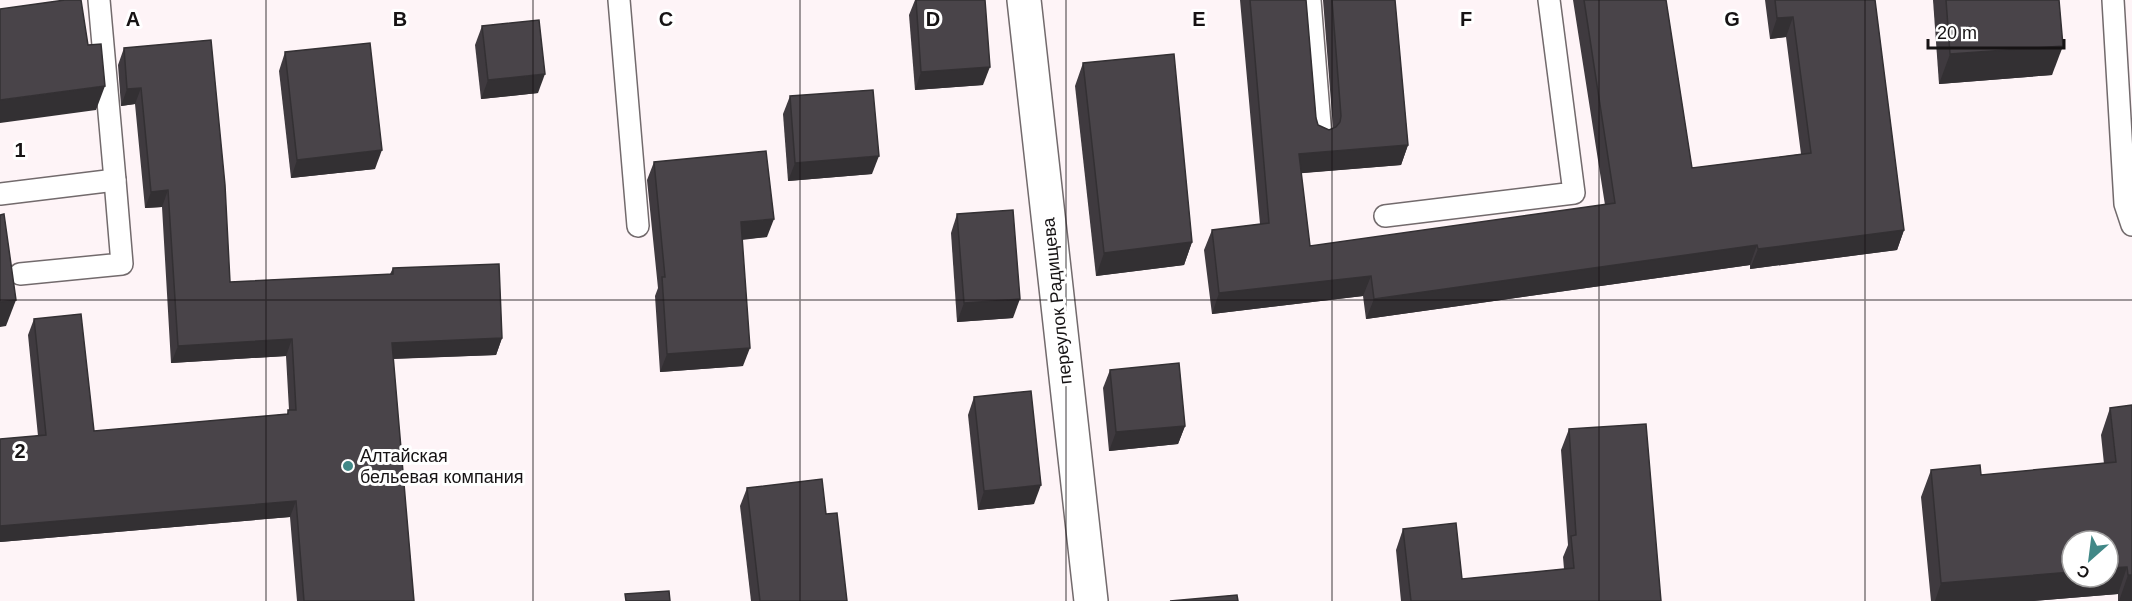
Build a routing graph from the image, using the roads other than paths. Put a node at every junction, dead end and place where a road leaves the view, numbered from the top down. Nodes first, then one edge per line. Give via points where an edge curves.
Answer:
1 (99, 0) edge
2 (619, 0) edge
3 (1024, 0) edge
4 (1310, 0) edge
5 (1549, 0) edge
6 (2112, 0) edge
7 (1321, 137) edge
8 (115, 180) junction
9 (0, 194) edge
10 (1385, 216) dead end
11 (2132, 225) edge
12 (638, 226) dead end
13 (20, 274) dead end
14 (1091, 601) edge

1 - 8 lane
2 - 12 lane
3 - 14 street, переулок Радищева
4 - 7 lane
5 - 10 lane via 1574,193
6 - 11 lane via 2125,204
8 - 9 lane
8 - 13 lane via 122,264

